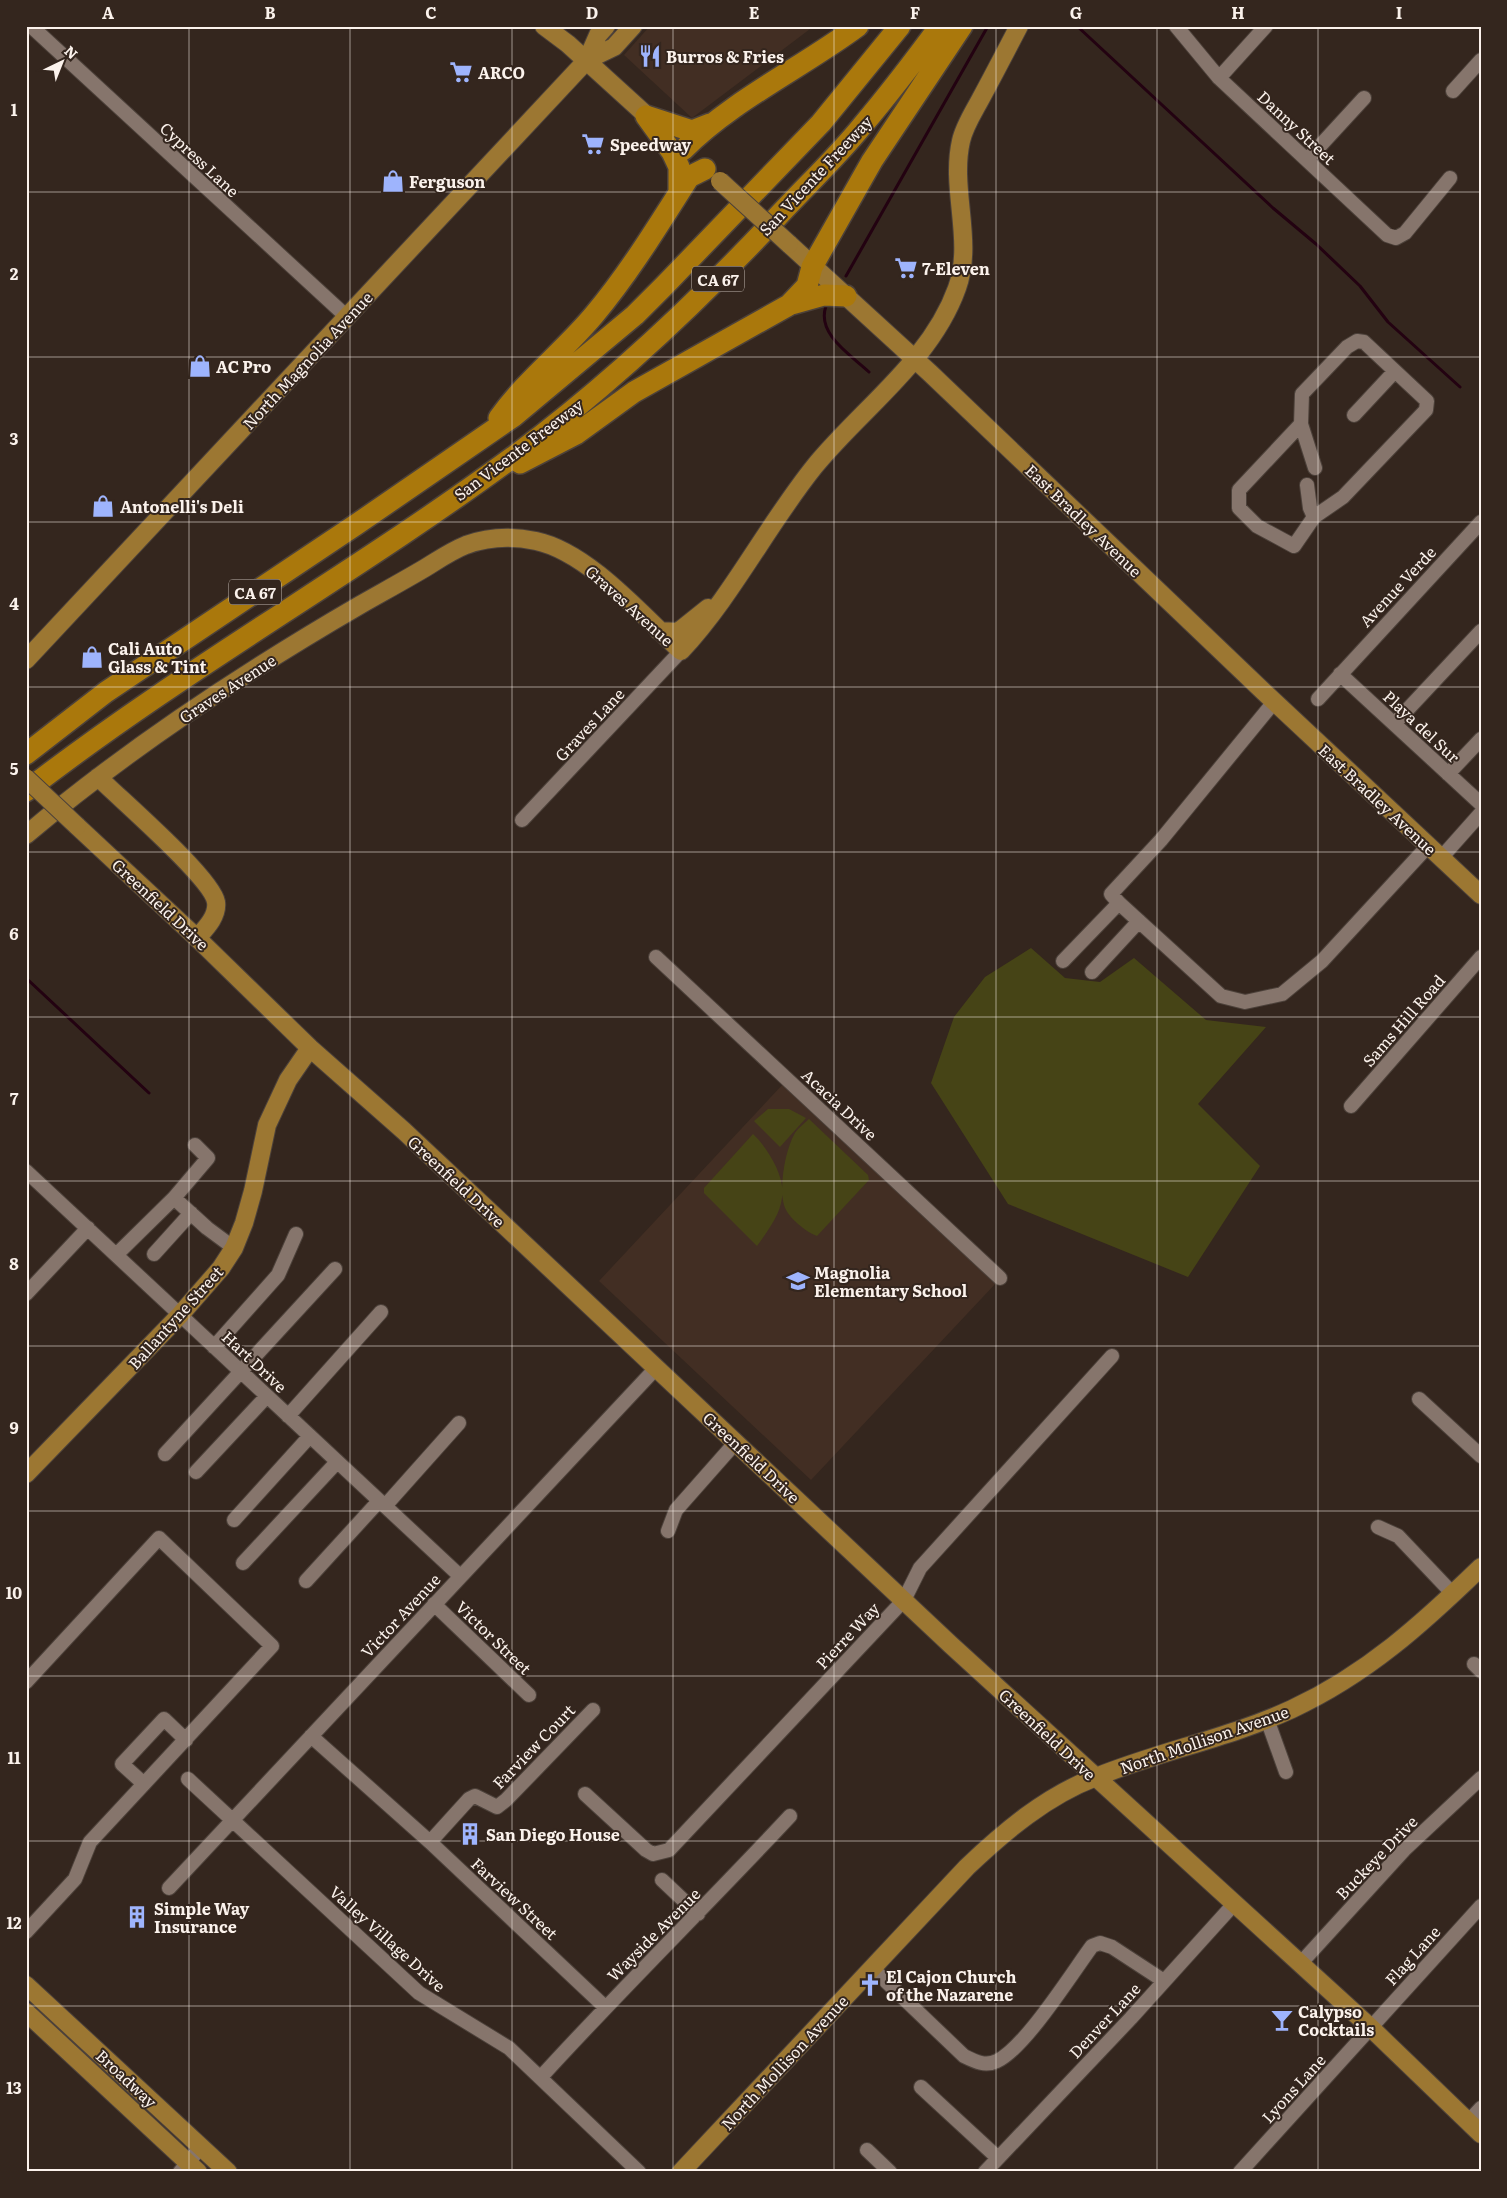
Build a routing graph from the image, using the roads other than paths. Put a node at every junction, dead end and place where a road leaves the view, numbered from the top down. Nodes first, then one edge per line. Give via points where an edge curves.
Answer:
1 (31, 26) edge
2 (544, 26) edge
3 (606, 26) edge
4 (633, 26) edge
5 (858, 26) edge
6 (900, 26) edge
7 (940, 26) edge
8 (962, 26) edge
9 (1018, 26) edge
10 (1176, 26) edge
11 (1266, 26) edge
12 (586, 60) junction
13 (1481, 60) edge
14 (1219, 78) junction
15 (1453, 91) dead end
16 (1364, 98) dead end
17 (646, 116) junction
18 (720, 119) junction
19 (684, 150) junction
20 (1307, 160) junction
21 (712, 175) junction
22 (1450, 178) dead end
23 (679, 192) junction
24 (812, 267) junction
25 (846, 296) junction
26 (789, 305) junction
27 (347, 317) junction
28 (915, 358) junction
29 (1395, 371) junction
30 (1354, 415) dead end
31 (1301, 424) junction
32 (488, 434) junction
33 (1315, 468) dead end
34 (1307, 485) dead end
35 (460, 494) junction
36 (1314, 517) junction
37 (1481, 522) edge
38 (720, 606) junction
39 (659, 631) junction
40 (1481, 631) edge
41 (681, 651) junction
42 (26, 660) edge
43 (1340, 674) junction
44 (1318, 699) dead end
45 (1274, 702) junction
46 (1394, 724) junction
47 (1481, 738) edge
48 (26, 754) edge
49 (1448, 774) junction
50 (98, 777) junction
51 (26, 778) edge
52 (26, 791) edge
53 (1481, 804) edge
54 (1481, 813) edge
55 (522, 820) dead end
56 (26, 835) edge
57 (1428, 846) junction
58 (1441, 858) junction
59 (1481, 895) edge
60 (1119, 903) junction
61 (1139, 921) junction
62 (197, 938) junction
63 (656, 957) dead end
64 (1481, 957) edge
65 (1063, 961) dead end
66 (1092, 972) dead end
67 (310, 1048) junction
68 (1351, 1106) dead end
69 (195, 1145) dead end
70 (26, 1171) edge
71 (174, 1198) junction
72 (191, 1213) junction
73 (88, 1228) junction
74 (296, 1234) dead end
75 (234, 1248) junction
76 (154, 1254) dead end
77 (116, 1255) junction
78 (335, 1269) dead end
79 (1000, 1278) dead end
80 (26, 1294) edge
81 (381, 1312) dead end
82 (180, 1315) junction
83 (214, 1347) junction
84 (1112, 1356) dead end
85 (657, 1367) junction
86 (241, 1372) junction
87 (267, 1396) junction
88 (1419, 1399) dead end
89 (288, 1416) junction
90 (460, 1423) dead end
91 (310, 1436) junction
92 (736, 1442) junction
93 (165, 1454) dead end
94 (1481, 1456) edge
95 (337, 1462) junction
96 (196, 1472) dead end
97 (26, 1474) edge
98 (382, 1504) junction
99 (234, 1520) dead end
100 (1378, 1527) dead end
101 (668, 1531) dead end
102 (244, 1563) dead end
103 (1481, 1567) edge
104 (460, 1576) junction
105 (306, 1581) dead end
106 (1453, 1594) junction
107 (904, 1600) junction
108 (434, 1604) junction
109 (26, 1682) edge
110 (529, 1695) dead end
111 (593, 1710) dead end
112 (1267, 1719) junction
113 (311, 1736) junction
114 (186, 1740) junction
115 (1286, 1772) dead end
116 (1094, 1777) junction
117 (1481, 1778) edge
118 (188, 1780) dead end
119 (144, 1784) junction
120 (585, 1794) dead end
121 (790, 1816) dead end
122 (232, 1820) junction
123 (430, 1842) junction
124 (662, 1880) dead end
125 (169, 1888) dead end
126 (1234, 1904) junction
127 (1481, 1906) edge
128 (698, 1914) junction
129 (26, 1932) edge
130 (1300, 1964) junction
131 (872, 1968) junction
132 (1164, 1981) junction
133 (26, 1985) edge
134 (605, 2007) junction
135 (26, 2012) edge
136 (1371, 2028) junction
137 (542, 2077) junction
138 (921, 2087) dead end
139 (1481, 2108) edge
140 (1474, 2128) edge
141 (201, 2148) junction
142 (867, 2150) dead end
143 (998, 2158) junction
144 (189, 2169) edge
145 (228, 2172) edge
146 (639, 2172) edge
147 (681, 2172) edge
148 (890, 2172) edge
149 (985, 2172) edge
150 (1240, 2172) edge

1 - 27 street, Cypress Lane
2 - 12 main road, East Bradley Avenue
3 - 12 main road, North Magnolia Avenue
4 - 12 main road, North Magnolia Avenue via 614,47
5 - 18 highway
6 - 32 highway, San Vicente Freeway / CA 67 via 821,122 664,286 627,321
7 - 35 highway, San Vicente Freeway / CA 67 via 860,128 696,301 574,409
8 - 24 highway via 872,161
9 - 28 main road, Graves Avenue via 961,141 961,269 958,287 944,319
10 - 14 street, Danny Street
11 - 14 street
12 - 17 main road, East Bradley Avenue
12 - 27 main road, North Magnolia Avenue
13 - 15 street
14 - 20 street, Danny Street
16 - 20 street
17 - 18 highway via 692,131
17 - 19 main road, East Bradley Avenue
17 - 23 highway via 679,167
18 - 19 highway
19 - 21 main road, East Bradley Avenue
20 - 22 street, Danny Street via 1387,235 1396,238 1405,233
21 - 23 highway via 689,177
21 - 24 main road, East Bradley Avenue, bridge
23 - 32 highway via 629,270 595,314 565,348 517,393
24 - 25 main road, East Bradley Avenue
24 - 26 highway via 807,286
25 - 26 highway via 824,295
25 - 28 main road, East Bradley Avenue
26 - 35 highway via 634,392 576,434
27 - 42 main road, North Magnolia Avenue
28 - 38 main road, Graves Avenue via 809,474
28 - 45 main road, East Bradley Avenue
29 - 30 street
29 - 31 street via 1364,342 1356,341 1302,394
29 - 36 street via 1427,401 1426,410 1337,501
31 - 33 street
31 - 36 street via 1240,490 1238,501 1239,508 1257,526 1294,546
32 - 48 highway, San Vicente Freeway / CA 67 via 106,692
34 - 36 street
35 - 52 highway, San Vicente Freeway / CA 67 via 177,681 86,744
37 - 43 street, Avenue Verde
38 - 39 main road via 710,606 678,632
38 - 41 main road, Graves Avenue
39 - 41 main road, Graves Avenue
39 - 50 main road, Graves Avenue via 594,570 572,554 519,538 475,542 445,556 275,657 190,711
40 - 46 street
41 - 55 street, Graves Lane
43 - 44 street, Avenue Verde
43 - 46 street, Playa del Sur
45 - 57 main road, East Bradley Avenue
45 - 60 street via 1167,833 1111,894
46 - 49 street, Playa del Sur
47 - 49 street
49 - 53 street, Playa del Sur
50 - 56 main road, Graves Avenue
50 - 62 main road via 190,865 212,892 216,902 214,914
51 - 62 main road, Greenfield Drive, bridge
54 - 58 street
57 - 58 main road, East Bradley Avenue
57 - 61 street via 1322,961 1282,994 1245,1002 1220,996
58 - 59 main road, East Bradley Avenue
60 - 61 street
60 - 65 street
61 - 66 street
62 - 67 main road, Greenfield Drive
63 - 79 street, Acacia Drive
64 - 68 street, Sams Hill Road
67 - 75 main road, Ballantyne Street via 288,1080 266,1125 254,1191
67 - 85 main road, Greenfield Drive via 404,1131
69 - 71 street via 208,1158
70 - 73 street, Hart Drive
71 - 72 street
71 - 77 street
72 - 75 street
72 - 76 street
73 - 77 street, Hart Drive
73 - 80 street
74 - 83 street via 278,1275
75 - 82 main road, Ballantyne Street
77 - 82 street, Hart Drive
78 - 86 street
81 - 89 street
82 - 83 street, Hart Drive
82 - 97 main road, Ballantyne Street
83 - 86 street, Hart Drive
84 - 107 street, Pierre Way via 920,1568
85 - 92 main road, Greenfield Drive
85 - 104 street, Victor Avenue
86 - 87 street, Hart Drive
86 - 93 street
87 - 89 street, Hart Drive
87 - 96 street
88 - 94 street
89 - 91 street, Hart Drive
90 - 98 street
91 - 95 street, Hart Drive
91 - 99 street
92 - 101 street via 676,1510
92 - 107 main road, Greenfield Drive
95 - 98 street, Hart Drive
95 - 102 street
98 - 104 street, Hart Drive
98 - 105 street
100 - 106 street via 1398,1536
103 - 106 main road, North Mollison Avenue
104 - 108 street, Victor Avenue
106 - 112 main road, North Mollison Avenue via 1393,1648 1348,1680
107 - 116 main road, Greenfield Drive
107 - 120 street, Pierre Way via 669,1850 653,1854 646,1850
108 - 110 street, Victor Street
108 - 113 street, Victor Avenue
109 - 114 street via 159,1538 272,1646
111 - 123 street, Farview Court via 506,1800 497,1807 475,1796 469,1799
112 - 115 street
112 - 116 main road, North Mollison Avenue
113 - 122 street, Victor Avenue
113 - 123 street, Farview Street
114 - 119 street
114 - 119 street via 164,1719 122,1764
116 - 126 main road, Greenfield Drive
116 - 131 main road, North Mollison Avenue via 1035,1809 1005,1831 966,1867
117 - 130 street, Buckeye Drive via 1404,1850
118 - 122 street, Valley Village Drive
119 - 129 street via 90,1842 75,1879
121 - 128 street, Wayside Avenue
122 - 125 street, Victor Avenue
122 - 137 street, Valley Village Drive via 419,1994 509,2048
123 - 134 street, Farview Street
124 - 128 street
126 - 130 main road, Greenfield Drive
126 - 132 street, Denver Lane
127 - 136 street, Flag Lane
128 - 134 street, Wayside Avenue
130 - 136 main road, Greenfield Drive
131 - 132 street via 964,2056 982,2064 996,2062 1028,2033 1092,1946 1100,1943 1112,1947
131 - 147 main road, North Mollison Avenue
132 - 143 street, Denver Lane
133 - 141 main road, Broadway
134 - 137 street, Wayside Avenue
135 - 144 main road, Broadway
136 - 140 main road, Greenfield Drive
136 - 150 street, Lyons Lane
137 - 146 street, Valley Village Drive
138 - 143 street
139 - 140 street
141 - 144 street
141 - 145 main road, Broadway
142 - 148 street
143 - 149 street, Denver Lane

